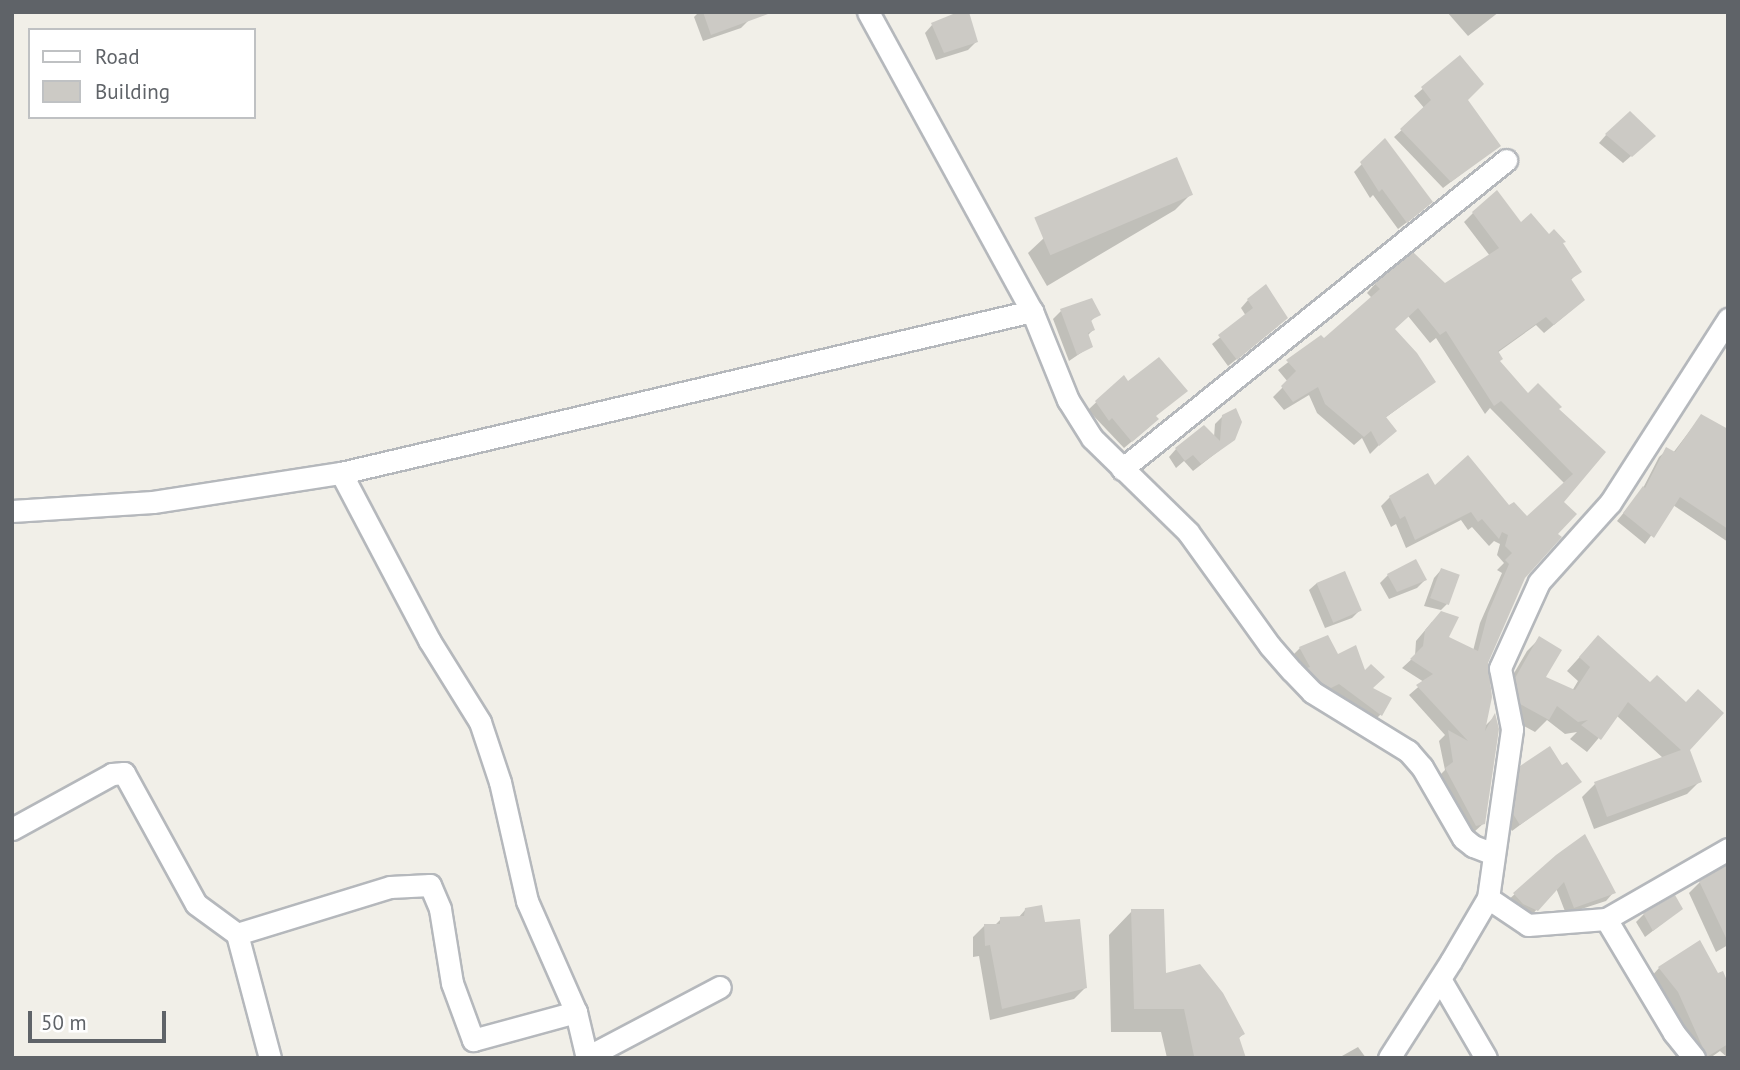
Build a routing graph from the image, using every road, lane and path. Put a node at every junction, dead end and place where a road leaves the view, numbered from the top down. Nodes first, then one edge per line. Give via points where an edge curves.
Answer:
1 (868, 12) edge
2 (1506, 160) dead end
3 (1032, 311) junction
4 (1728, 319) edge
5 (1122, 469) junction
6 (341, 473) junction
7 (12, 511) edge
8 (12, 829) edge
9 (1728, 849) edge
10 (1494, 853) junction
11 (1488, 898) junction
12 (1606, 919) junction
13 (237, 934) junction
14 (1440, 979) junction
15 (720, 987) dead end
16 (576, 1012) junction
17 (587, 1057) edge
18 (270, 1058) edge
19 (1389, 1058) edge
20 (1486, 1058) edge
21 (1694, 1058) edge

1 - 3 street
2 - 5 street
3 - 5 street via 1079,420
3 - 6 street
4 - 10 street via 1610,503 1539,582 1500,668 1512,729
5 - 10 street via 1188,532 1270,646 1312,692 1408,751 1463,838
6 - 7 street via 153,502
6 - 16 street via 429,640 480,722 500,782 527,901
8 - 13 street via 112,774 124,773 196,904
9 - 12 street
10 - 11 street
11 - 12 street via 1528,925
11 - 14 street
12 - 21 street via 1674,1033
13 - 16 street via 390,887 430,885 440,909 452,983 473,1040
13 - 18 street
14 - 19 street
14 - 20 street
15 - 17 street
16 - 17 street

